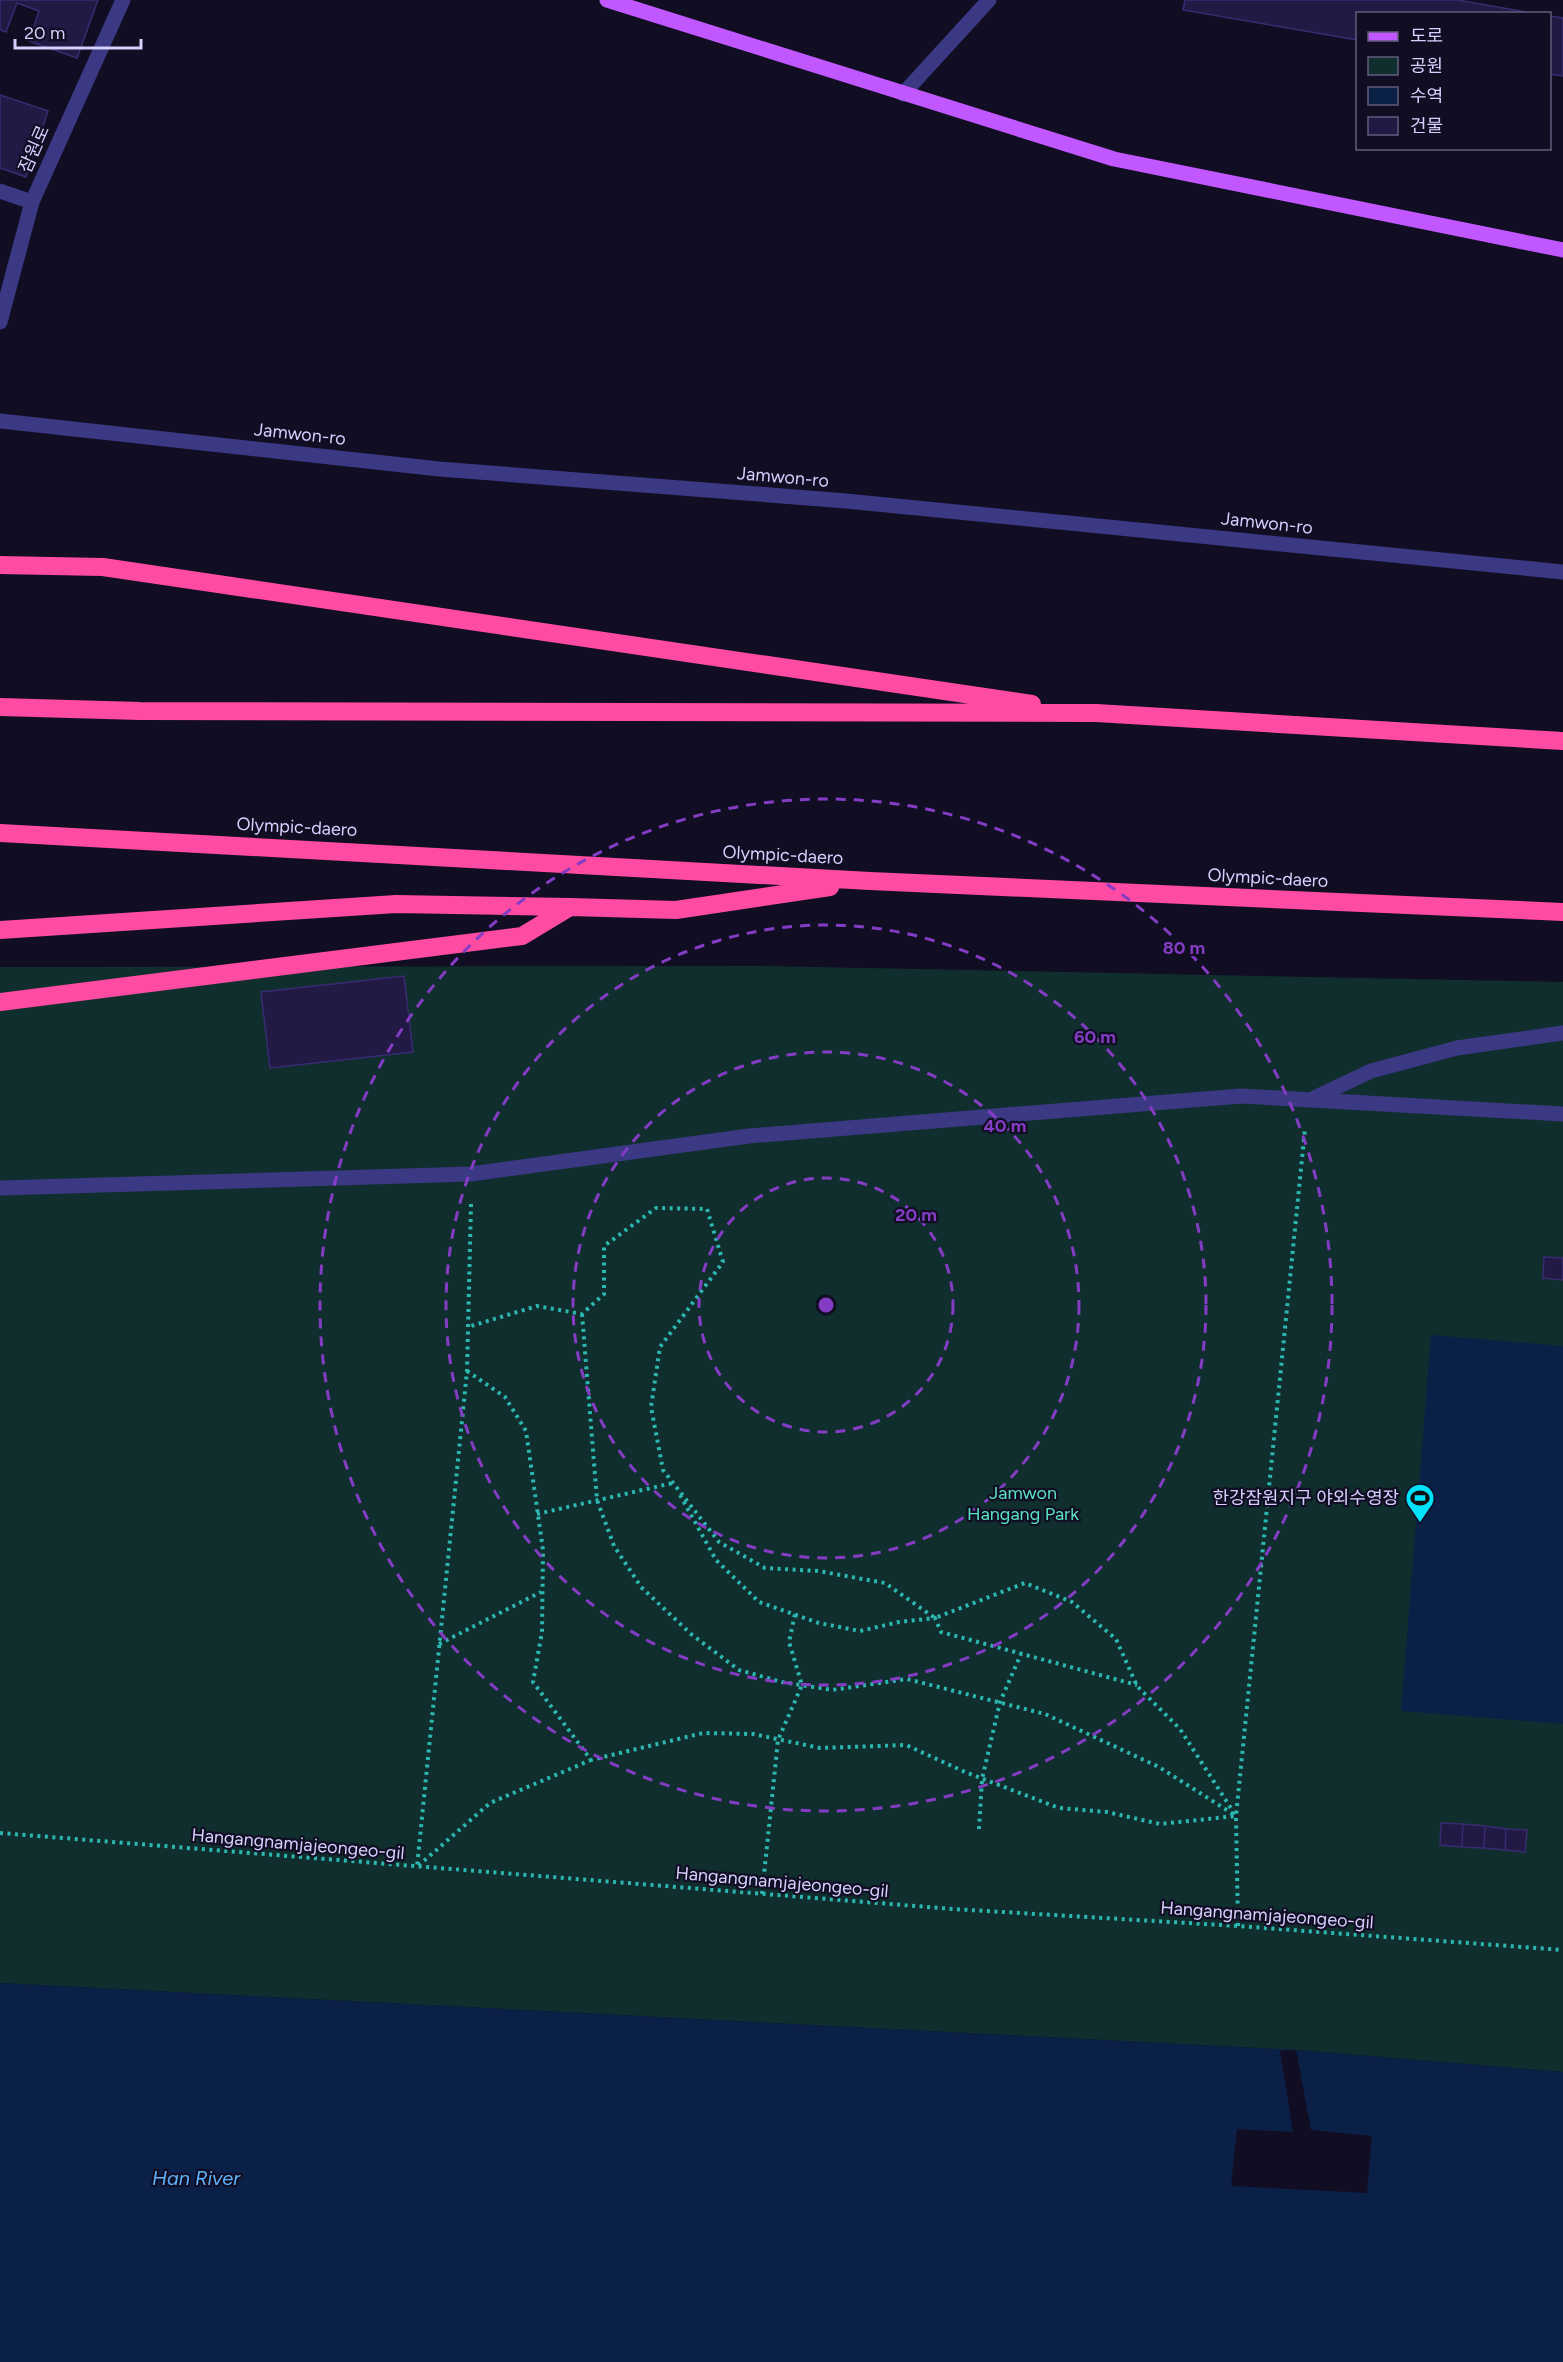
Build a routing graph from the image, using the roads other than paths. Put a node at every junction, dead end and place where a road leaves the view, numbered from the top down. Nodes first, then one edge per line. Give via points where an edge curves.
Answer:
1 (123, 0) edge
2 (608, 0) edge
3 (989, 0) edge
4 (903, 94) junction
5 (0, 191) edge
6 (32, 201) junction
7 (1563, 250) edge
8 (0, 322) edge
9 (0, 421) edge
10 (0, 564) edge
11 (1563, 572) edge
12 (0, 707) edge
13 (1096, 713) junction
14 (1563, 741) edge
15 (0, 833) edge
16 (870, 881) junction
17 (570, 908) junction
18 (1563, 912) edge
19 (0, 930) edge
20 (0, 1002) edge
21 (1563, 1033) edge
22 (1308, 1101) junction
23 (1563, 1114) edge
24 (0, 1188) edge

1 - 6 street, 잠원로
2 - 4 main road
3 - 4 street
4 - 7 main road via 1114,159
5 - 6 street
6 - 8 street, 잠원로
9 - 11 street, Jamwon-ro via 439,469 846,501
10 - 13 highway via 103,567
12 - 13 highway via 140,711
13 - 14 highway
15 - 16 highway, Olympic-daero
16 - 17 highway via 676,910
16 - 18 highway, Olympic-daero
17 - 19 highway via 396,904
17 - 20 highway via 522,936
21 - 22 street via 1457,1048 1371,1071
22 - 23 street
22 - 24 street via 1241,1096 761,1135 471,1174

